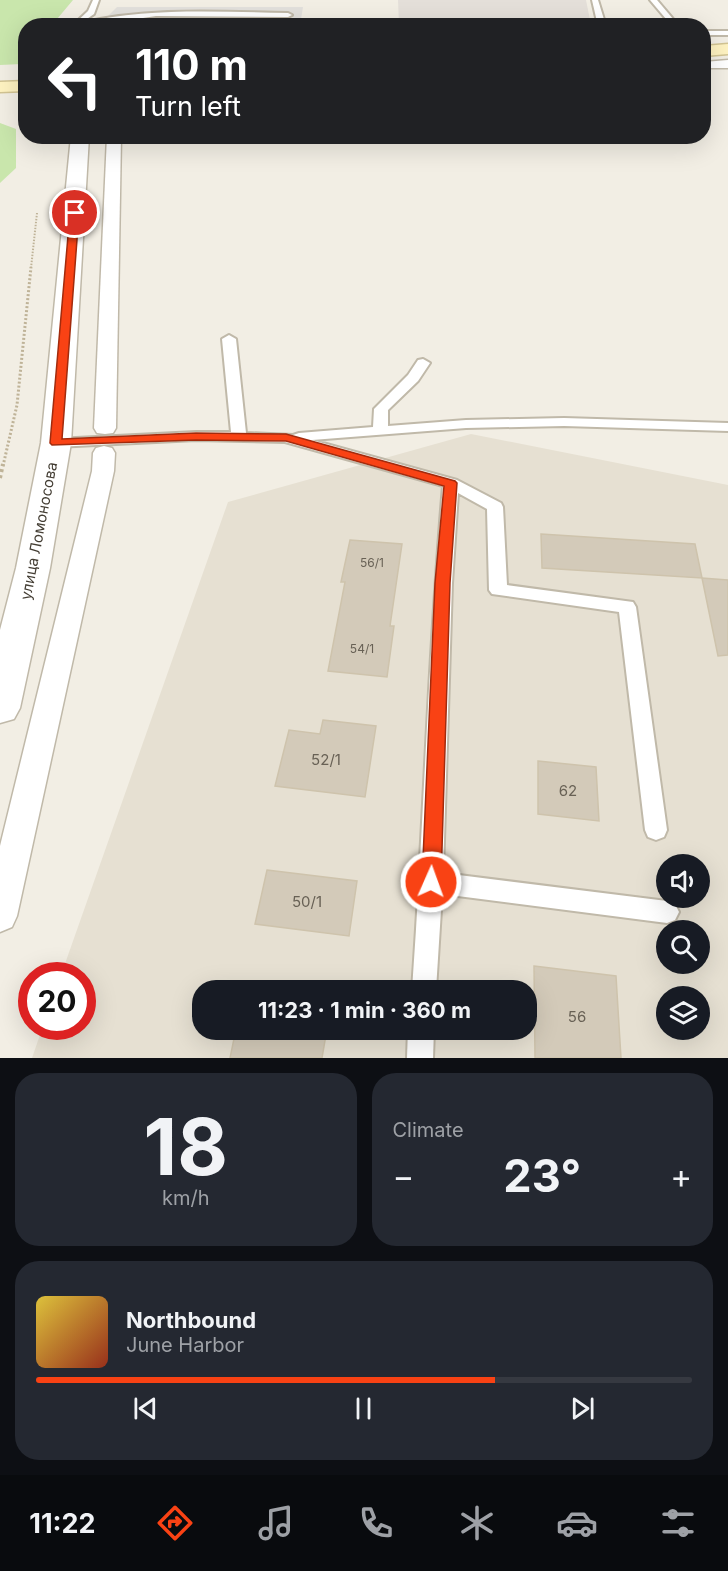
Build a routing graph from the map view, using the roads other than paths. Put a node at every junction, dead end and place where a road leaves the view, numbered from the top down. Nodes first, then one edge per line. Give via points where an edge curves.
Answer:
1 (96, 0) edge
2 (595, 0) edge
3 (653, 0) edge
4 (288, 15) dead end
5 (84, 18) edge
6 (118, 18) edge
7 (600, 18) edge
8 (669, 18) edge
9 (711, 33) edge
10 (728, 33) edge
11 (728, 49) edge
12 (711, 50) edge
13 (728, 64) edge
14 (711, 65) edge
15 (18, 86) edge
16 (0, 87) edge
17 (79, 144) edge
18 (114, 144) edge
19 (229, 339) dead end
20 (423, 363) dead end
21 (728, 427) edge
22 (380, 430) junction
23 (239, 436) junction
24 (286, 438) junction
25 (56, 443) junction
26 (451, 483) junction
27 (0, 708) edge
28 (656, 830) dead end
29 (431, 882) junction
30 (667, 912) dead end
31 (0, 916) edge
32 (425, 980) edge
33 (421, 1040) edge
34 (420, 1058) edge

1 - 5 lane
2 - 7 lane
3 - 8 lane
4 - 6 lane
9 - 10 lane
11 - 12 main road
13 - 14 street
15 - 16 main road
17 - 25 street, улица Ломоносова
18 - 31 street via 103,471
19 - 23 lane
20 - 22 lane via 381,409
21 - 22 lane via 564,422
22 - 24 lane
23 - 24 lane
23 - 25 lane
24 - 26 lane
25 - 27 street, улица Ломоносова via 33,568
26 - 28 lane via 495,507 498,590 627,607
26 - 29 lane
29 - 30 lane
29 - 32 lane
33 - 34 lane

